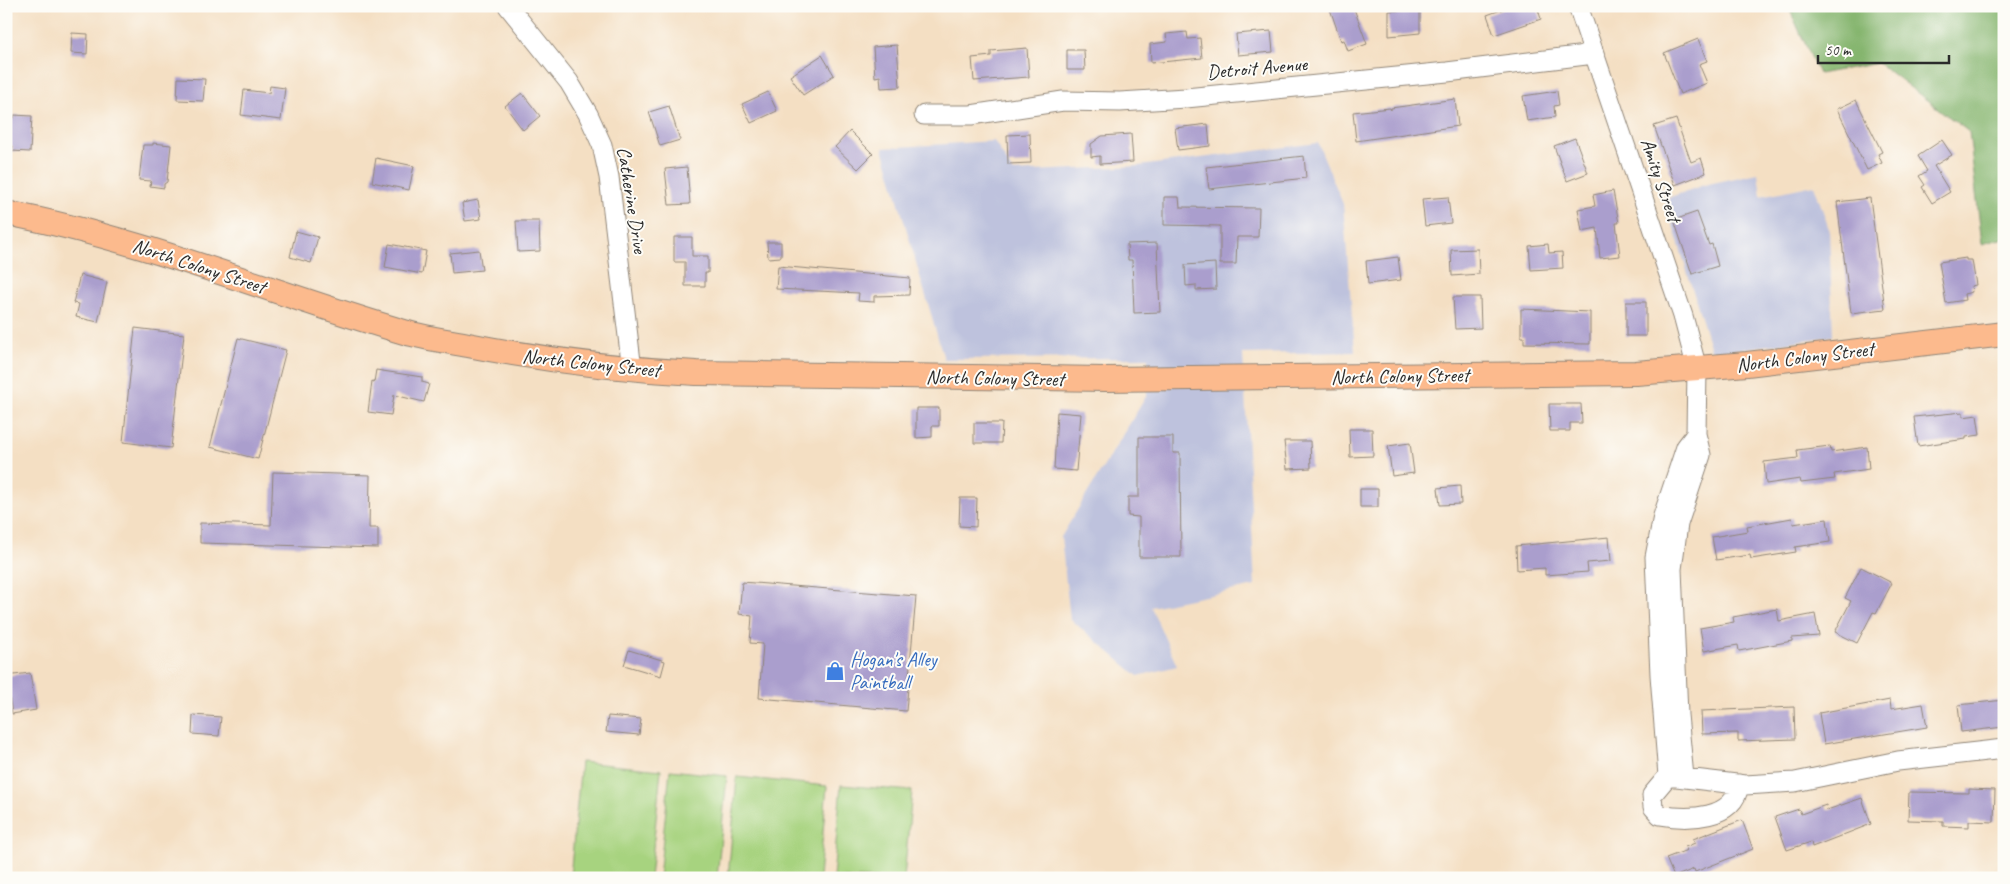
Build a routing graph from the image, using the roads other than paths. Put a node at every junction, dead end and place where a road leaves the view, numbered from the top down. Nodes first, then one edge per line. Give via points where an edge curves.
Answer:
1 (508, 6) edge
2 (1578, 6) edge
3 (1594, 54) junction
4 (924, 115) dead end
5 (6, 213) edge
6 (2004, 334) edge
7 (1697, 369) junction
8 (632, 370) junction
9 (2004, 749) edge
10 (1676, 776) junction
11 (1739, 784) junction

1 - 8 street, Catherine Drive via 568,82 602,145 609,177
2 - 3 street, Amity Street
3 - 4 street, Detroit Avenue via 1205,96 1120,102 1063,101 971,115
3 - 7 street, Amity Street via 1680,308
5 - 8 main road, North Colony Street via 54,222 137,245 406,333 512,354
6 - 7 main road, North Colony Street
7 - 8 main road, North Colony Street via 1582,374 1114,379
7 - 10 street, Amity Street via 1696,434 1701,455 1678,524 1665,596 1678,715
9 - 11 street via 1898,761 1795,782
10 - 11 street
10 - 11 street via 1663,780 1652,795 1653,806 1660,815 1699,818 1723,809 1734,802

